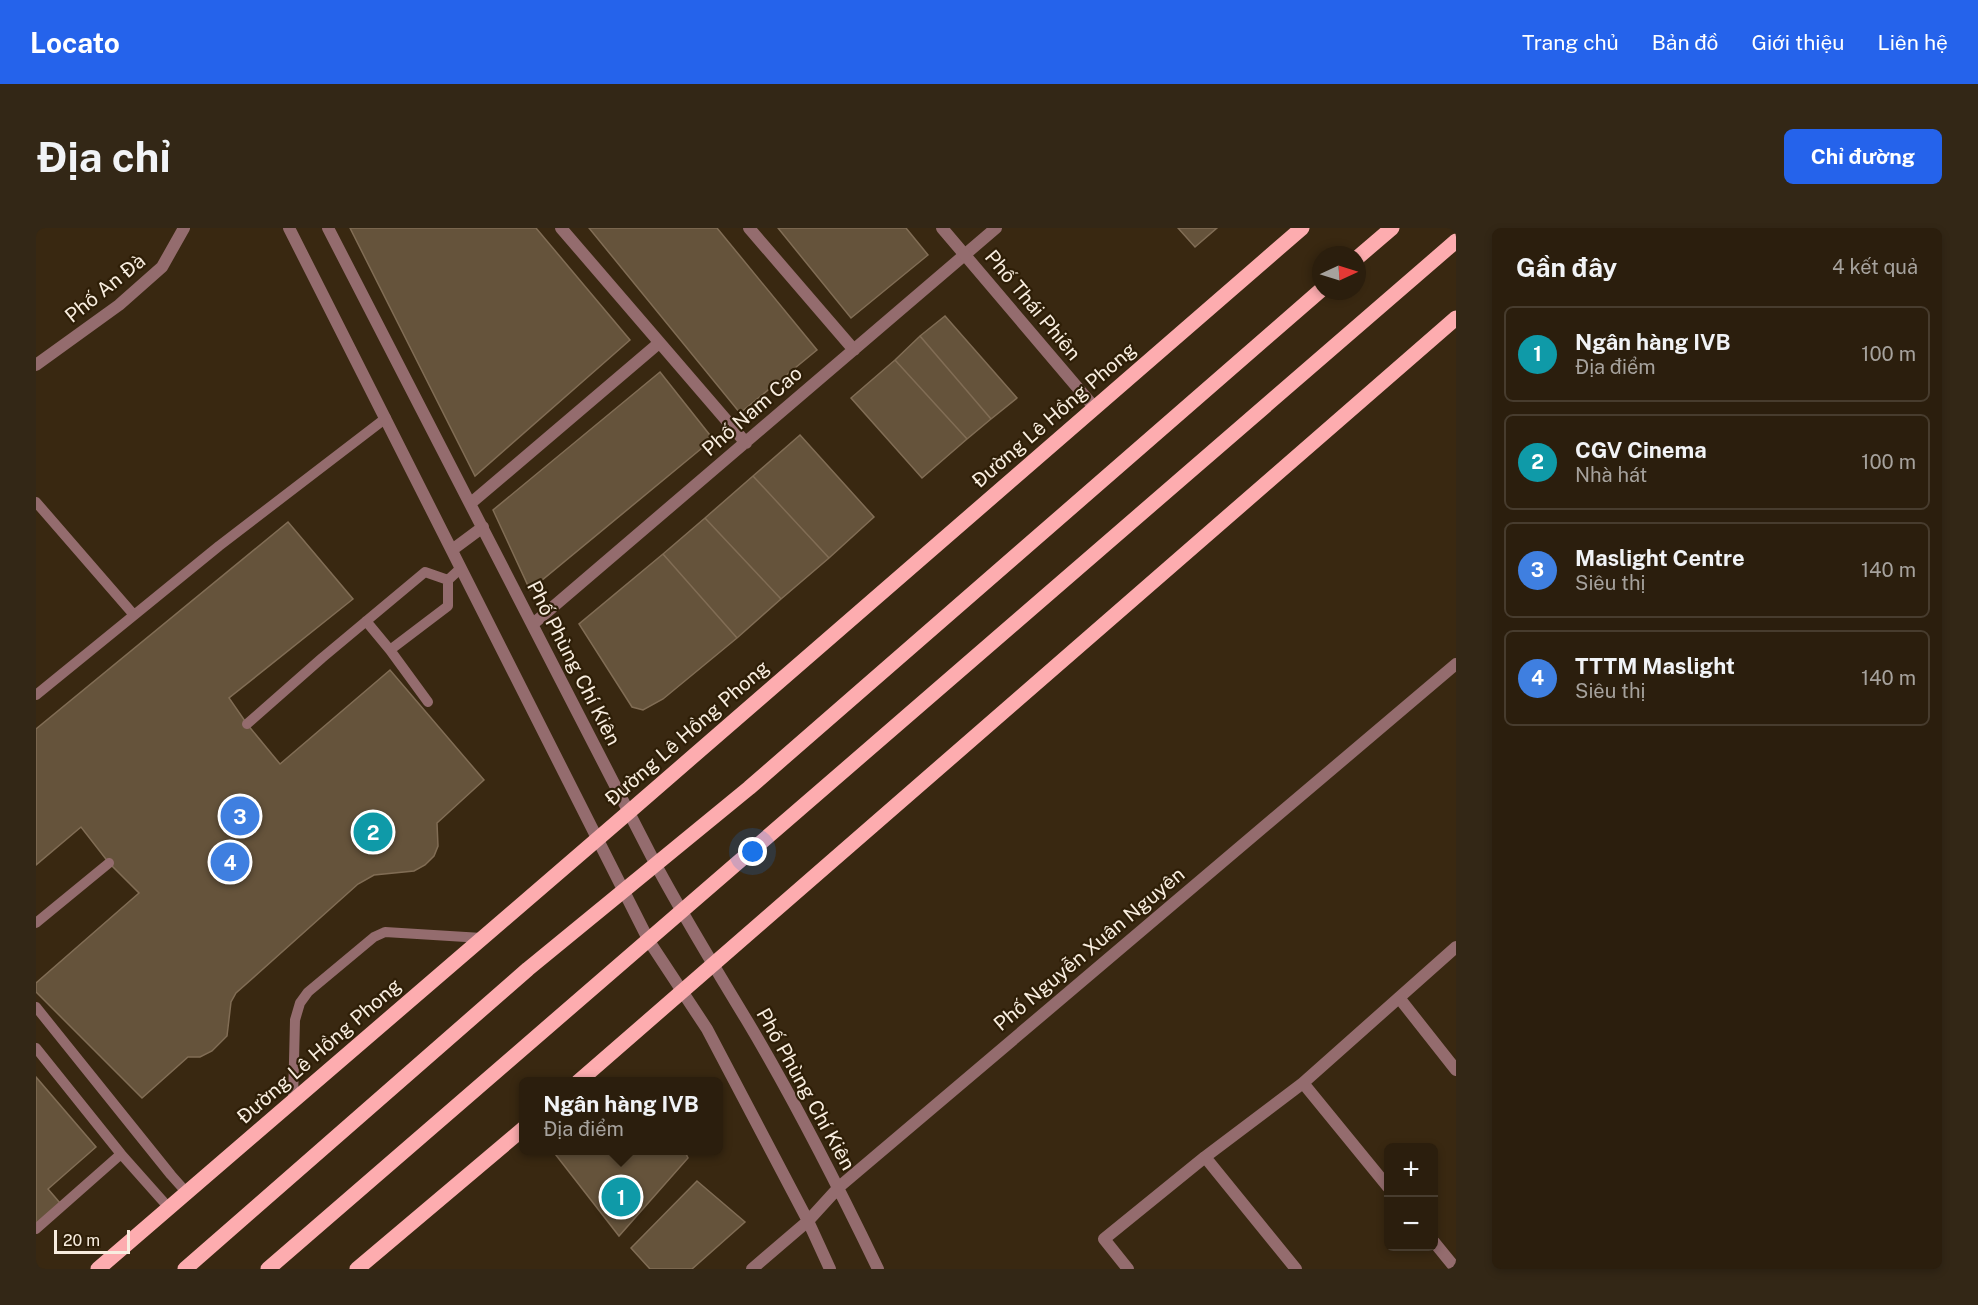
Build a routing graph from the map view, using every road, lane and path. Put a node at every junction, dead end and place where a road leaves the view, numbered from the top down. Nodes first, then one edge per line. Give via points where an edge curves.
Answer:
1 (184, 228) edge
2 (289, 228) edge
3 (328, 228) edge
4 (561, 228) edge
5 (749, 228) edge
6 (942, 228) edge
7 (996, 228) edge
8 (1302, 228) edge
9 (1392, 228) edge
10 (1456, 241) edge
11 (1366, 250) edge
12 (965, 255) junction
13 (1312, 298) edge
14 (1456, 318) edge
15 (659, 343) junction
16 (854, 350) junction
17 (36, 365) edge
18 (1094, 407) junction
19 (386, 418) junction
20 (746, 443) junction
21 (36, 502) edge
22 (471, 503) junction
23 (483, 527) junction
24 (452, 550) junction
25 (461, 568) junction
26 (448, 580) junction
27 (134, 615) junction
28 (366, 621) junction
29 (533, 624) junction
30 (390, 650) junction
31 (1456, 664) edge
32 (36, 695) edge
33 (428, 702) dead end
34 (247, 724) dead end
35 (630, 812) junction
36 (597, 839) junction
37 (109, 862) dead end
38 (656, 865) junction
39 (624, 891) junction
40 (681, 912) junction
41 (36, 923) edge
42 (482, 938) junction
43 (650, 941) junction
44 (1456, 947) edge
45 (712, 964) junction
46 (683, 992) junction
47 (1400, 999) junction
48 (36, 1007) edge
49 (36, 1048) edge
50 (1456, 1070) edge
51 (584, 1077) edge
52 (1304, 1083) junction
53 (293, 1101) junction
54 (519, 1132) edge
55 (121, 1154) junction
56 (1205, 1156) junction
57 (1384, 1181) edge
58 (839, 1187) junction
59 (187, 1193) junction
60 (169, 1208) junction
61 (808, 1221) junction
62 (36, 1229) edge
63 (1104, 1239) junction
64 (1438, 1247) edge
65 (98, 1269) edge
66 (184, 1269) edge
67 (268, 1269) edge
68 (357, 1269) edge
69 (752, 1269) edge
70 (830, 1269) edge
71 (878, 1269) edge
72 (1119, 1269) edge
73 (1128, 1269) edge
74 (1296, 1269) edge
75 (1456, 1269) edge

1 - 17 street, Phố An Đà via 162,267
2 - 19 street
3 - 22 street, Phố Phùng Chí Kiên
4 - 15 street
5 - 16 street
6 - 12 street, Phố Thái Phiên
7 - 12 street, Phố Nam Cao
8 - 18 main road, Đường Lê Hồng Phong
9 - 11 main road
10 - 40 main road
12 - 16 street, Phố Nam Cao
12 - 18 street, Phố Thái Phiên
13 - 38 main road
14 - 45 main road
15 - 20 street
15 - 22 street
16 - 20 street, Phố Nam Cao
18 - 35 main road, Đường Lê Hồng Phong
19 - 24 street
19 - 27 lane
20 - 29 street, Phố Nam Cao
21 - 27 lane
22 - 23 street, Phố Phùng Chí Kiên
23 - 24 street
23 - 29 street, Phố Phùng Chí Kiên
24 - 25 street
25 - 26 lane
25 - 36 street
26 - 28 lane via 426,572
26 - 30 lane via 448,606
27 - 32 lane
28 - 30 lane
28 - 34 lane
29 - 35 street, Phố Phùng Chí Kiên
30 - 33 lane
31 - 58 street, Phố Nguyễn Xuân Nguyên
35 - 36 main road, Đường Lê Hồng Phong
35 - 38 street, Phố Phùng Chí Kiên
36 - 39 street
36 - 42 main road, Đường Lê Hồng Phong
37 - 41 lane
38 - 39 main road
38 - 40 street, Phố Phùng Chí Kiên
39 - 43 street
39 - 66 main road via 528,969
40 - 43 main road
40 - 45 street, Phố Phùng Chí Kiên
42 - 53 main road, Đường Lê Hồng Phong
42 - 53 lane via 385,932 308,992 295,1020
43 - 46 street
43 - 67 main road
44 - 47 street
45 - 46 main road
45 - 58 street, Phố Phùng Chí Kiên
46 - 51 main road
46 - 61 street via 707,1029
47 - 50 street
47 - 52 street
48 - 59 lane
49 - 55 lane
52 - 56 street
52 - 57 street
53 - 59 main road, Đường Lê Hồng Phong
54 - 68 main road
55 - 60 lane
55 - 62 lane
56 - 63 street
56 - 74 street
58 - 61 street, Phố Nguyễn Xuân Nguyên
58 - 71 street, Phố Phùng Chí Kiên
59 - 60 main road, Đường Lê Hồng Phong
60 - 65 main road, Đường Lê Hồng Phong
61 - 69 street, Phố Nguyễn Xuân Nguyên
61 - 70 street
63 - 72 street
63 - 73 street
64 - 75 street

